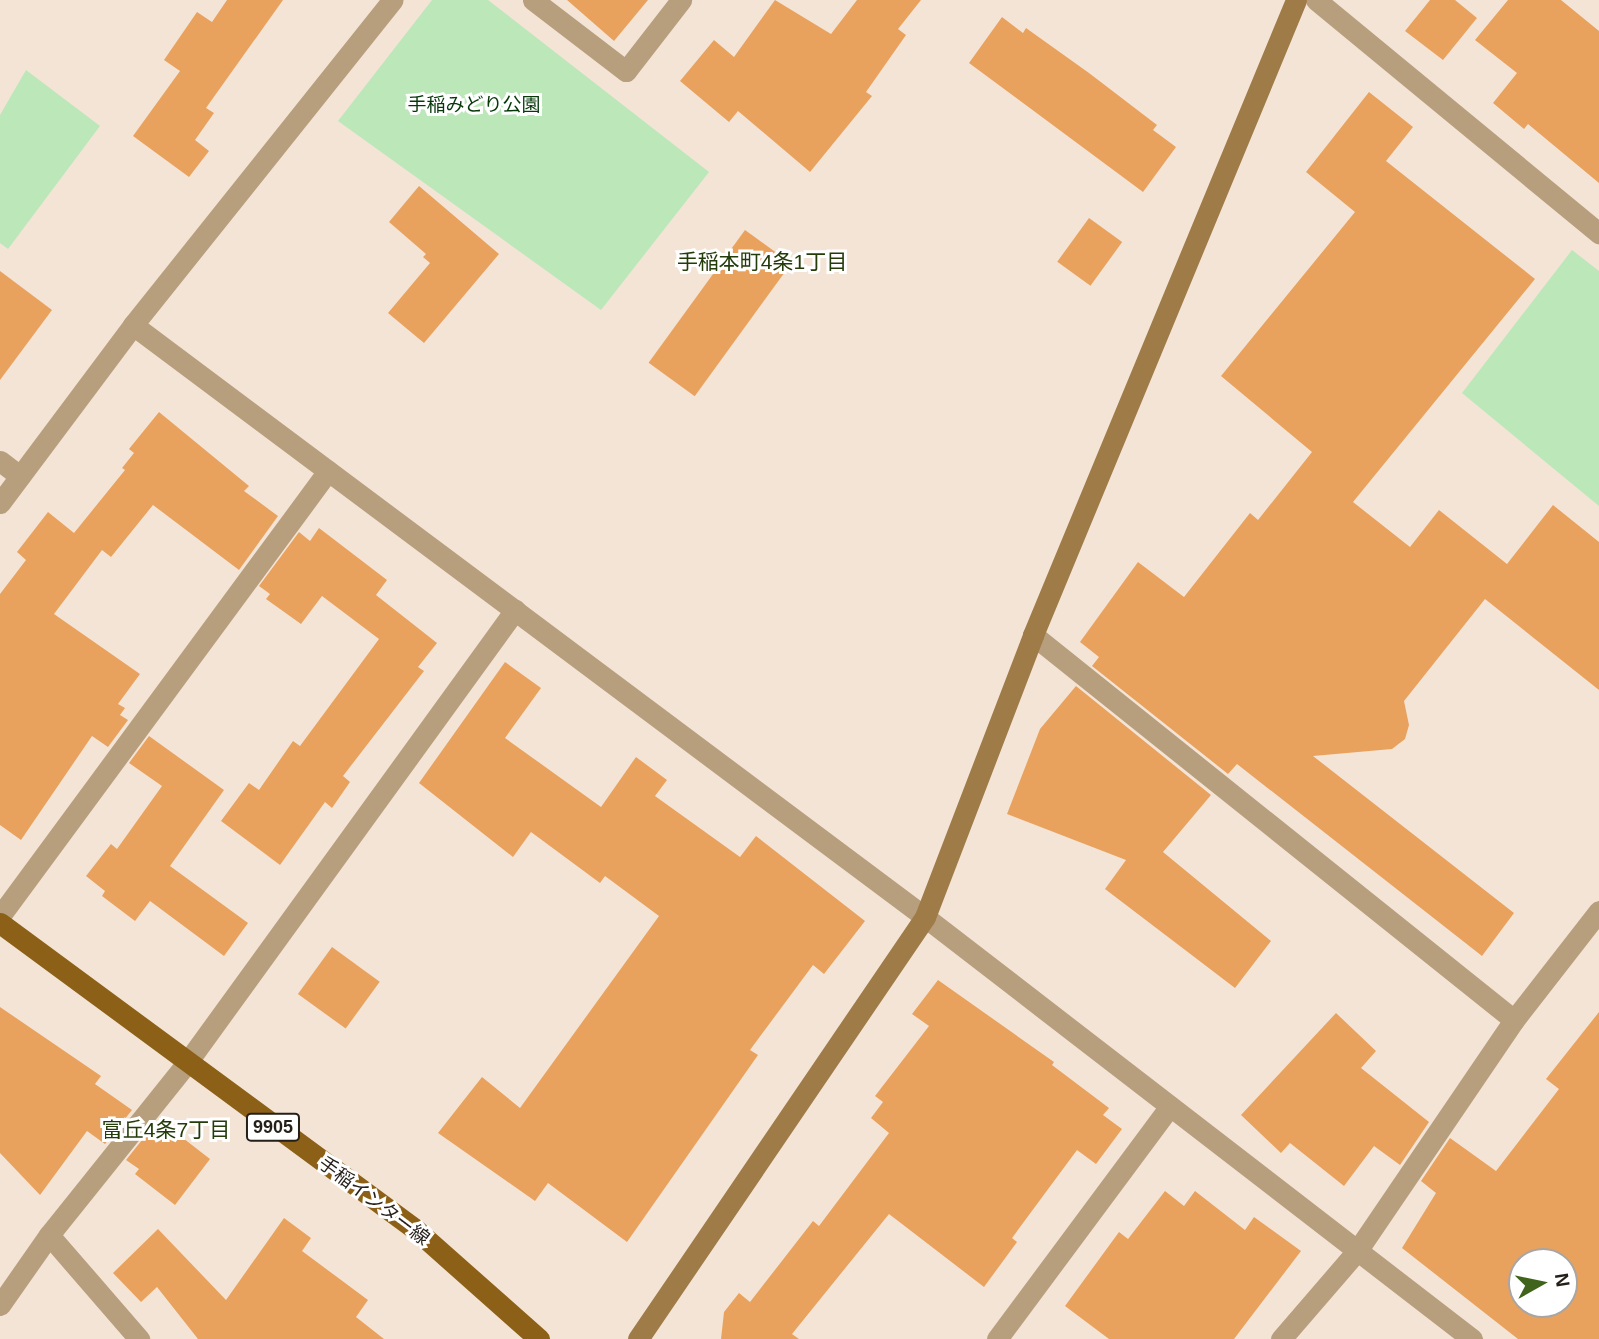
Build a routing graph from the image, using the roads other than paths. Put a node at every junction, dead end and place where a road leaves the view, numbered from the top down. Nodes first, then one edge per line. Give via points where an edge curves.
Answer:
1 (392, 0) edge
2 (533, 0) edge
3 (681, 0) edge
4 (1296, 0) edge
5 (1316, 0) edge
6 (1599, 233) edge
7 (133, 325) junction
8 (0, 461) edge
9 (328, 471) junction
10 (20, 476) junction
11 (0, 503) edge
12 (515, 610) junction
13 (1033, 635) junction
14 (1599, 911) edge
15 (0, 916) edge
16 (925, 917) junction
17 (0, 923) edge
18 (1514, 1020) junction
19 (186, 1064) junction
20 (1170, 1106) junction
21 (49, 1235) junction
22 (1357, 1251) junction
23 (0, 1305) edge
24 (139, 1339) edge
25 (539, 1339) edge
26 (638, 1339) edge
27 (997, 1339) edge
28 (1281, 1339) edge
29 (1472, 1339) edge

1 - 7 street
2 - 3 street via 626,71
4 - 13 street
5 - 6 street
7 - 9 street
7 - 10 street
8 - 10 street
9 - 12 street
9 - 15 street
10 - 11 street
12 - 16 street
12 - 19 street
13 - 16 street
13 - 18 street
14 - 18 street
16 - 20 street
16 - 26 street
17 - 19 main road, 手稲インター線 / 9905
18 - 22 street
19 - 21 street
19 - 25 main road, 手稲インター線 / 9905 via 415,1230
20 - 22 street
20 - 27 street
21 - 23 street
21 - 24 street
22 - 28 street
22 - 29 street

